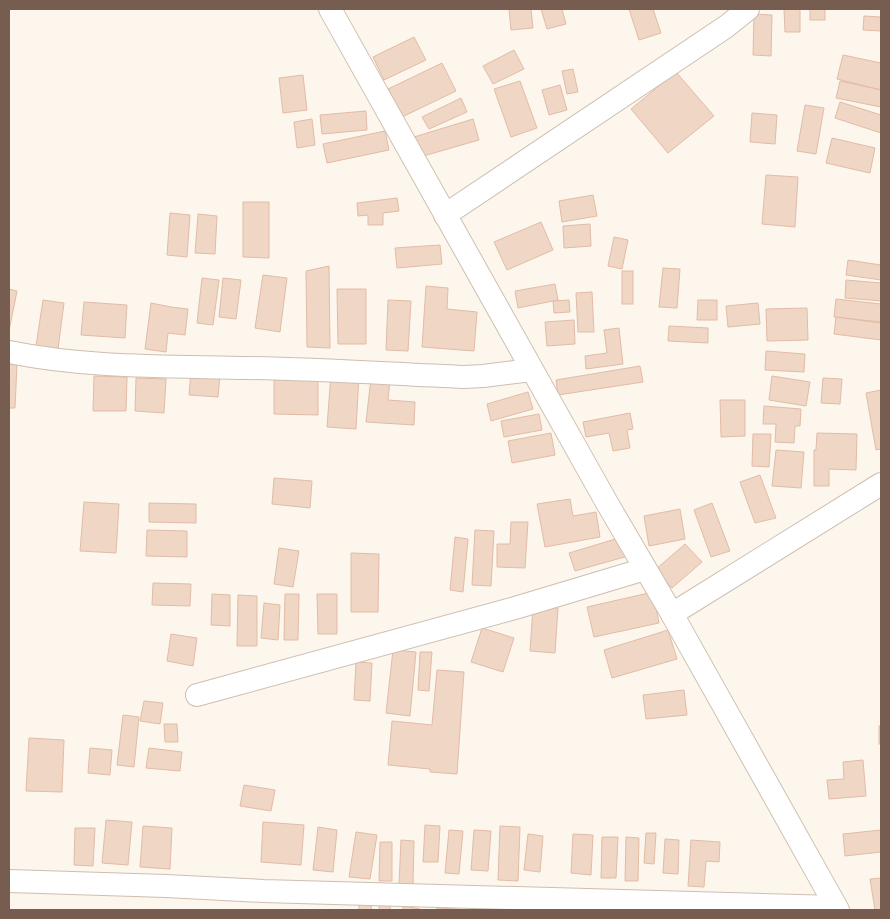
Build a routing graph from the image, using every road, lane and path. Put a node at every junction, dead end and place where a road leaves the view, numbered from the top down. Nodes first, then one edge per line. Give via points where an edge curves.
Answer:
1 (330, 9) edge
2 (748, 9) edge
3 (725, 17) edge
4 (445, 214) junction
5 (9, 352) edge
6 (532, 370) junction
7 (881, 484) edge
8 (646, 569) junction
9 (672, 614) junction
10 (197, 695) dead end
11 (9, 880) edge
12 (262, 901) edge
13 (837, 908) edge

1 - 4 street
2 - 3 street
3 - 4 street
4 - 6 street
5 - 6 street via 101,365 464,376
6 - 8 street
7 - 9 street
8 - 9 street
8 - 10 street
9 - 13 street
11 - 12 street via 166,886
12 - 13 street

